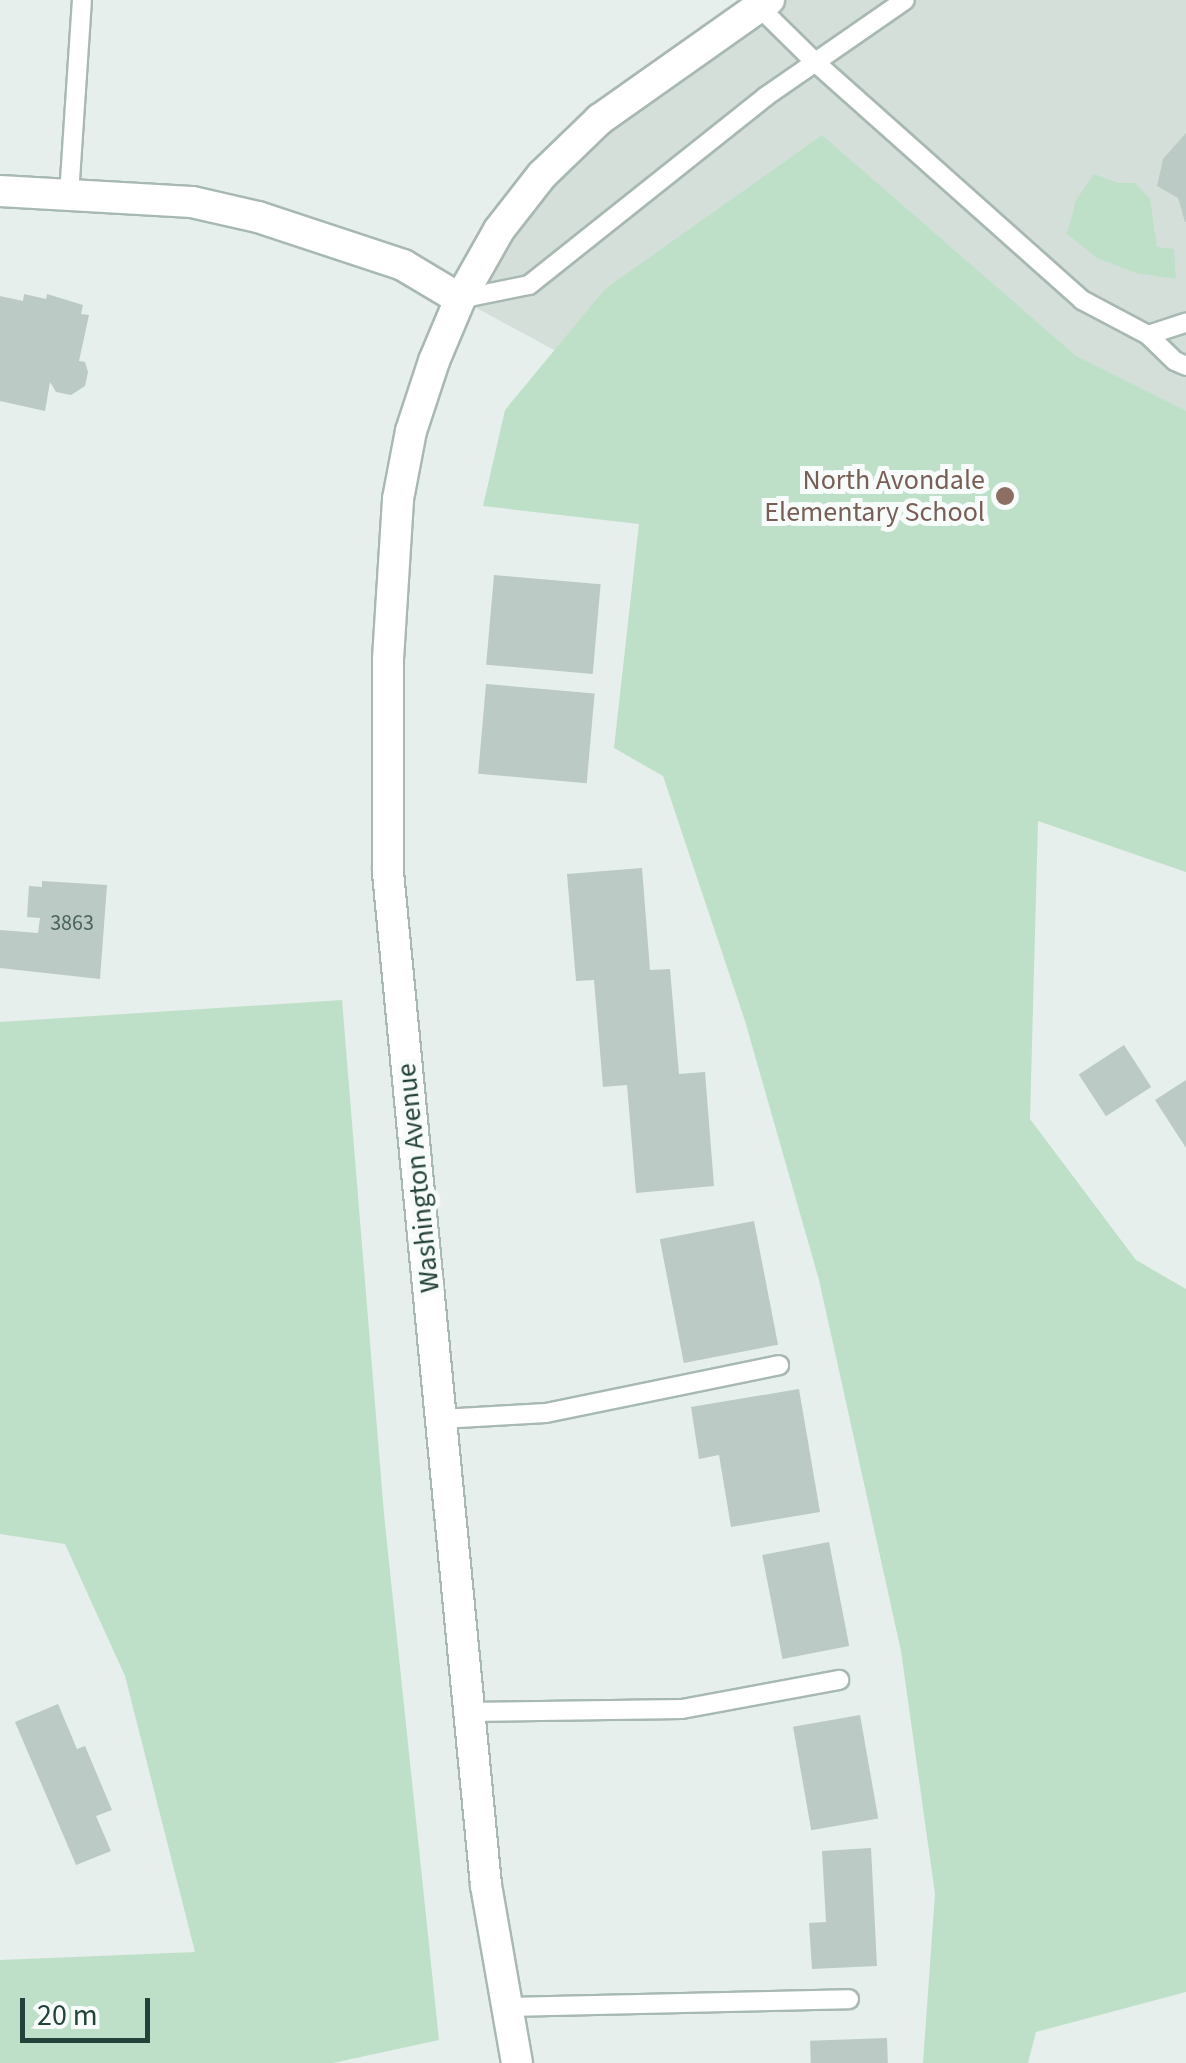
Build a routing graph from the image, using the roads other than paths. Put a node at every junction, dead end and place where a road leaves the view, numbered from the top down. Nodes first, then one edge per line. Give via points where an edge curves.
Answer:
1 (82, 0) edge
2 (904, 0) edge
3 (764, 3) edge
4 (814, 62) junction
5 (0, 191) edge
6 (70, 195) junction
7 (460, 298) junction
8 (1186, 323) edge
9 (1148, 335) junction
10 (1186, 366) edge
11 (778, 1365) dead end
12 (441, 1419) junction
13 (839, 1680) dead end
14 (469, 1712) junction
15 (850, 1999) dead end
16 (506, 2007) junction
17 (516, 2063) edge

1 - 6 lane
2 - 4 lane
3 - 4 lane
3 - 7 street, Washington Avenue via 600,120 542,175 498,230
4 - 7 lane via 530,285
4 - 9 lane via 1082,300
5 - 6 street
6 - 7 street via 192,202 258,217 404,264
7 - 12 street, Washington Avenue via 411,432 398,499 388,659 388,872
8 - 9 lane
9 - 10 lane
11 - 12 lane via 546,1413
12 - 14 street, Washington Avenue
13 - 14 lane via 682,1709
14 - 16 street, Washington Avenue
15 - 16 lane
16 - 17 street, Washington Avenue

